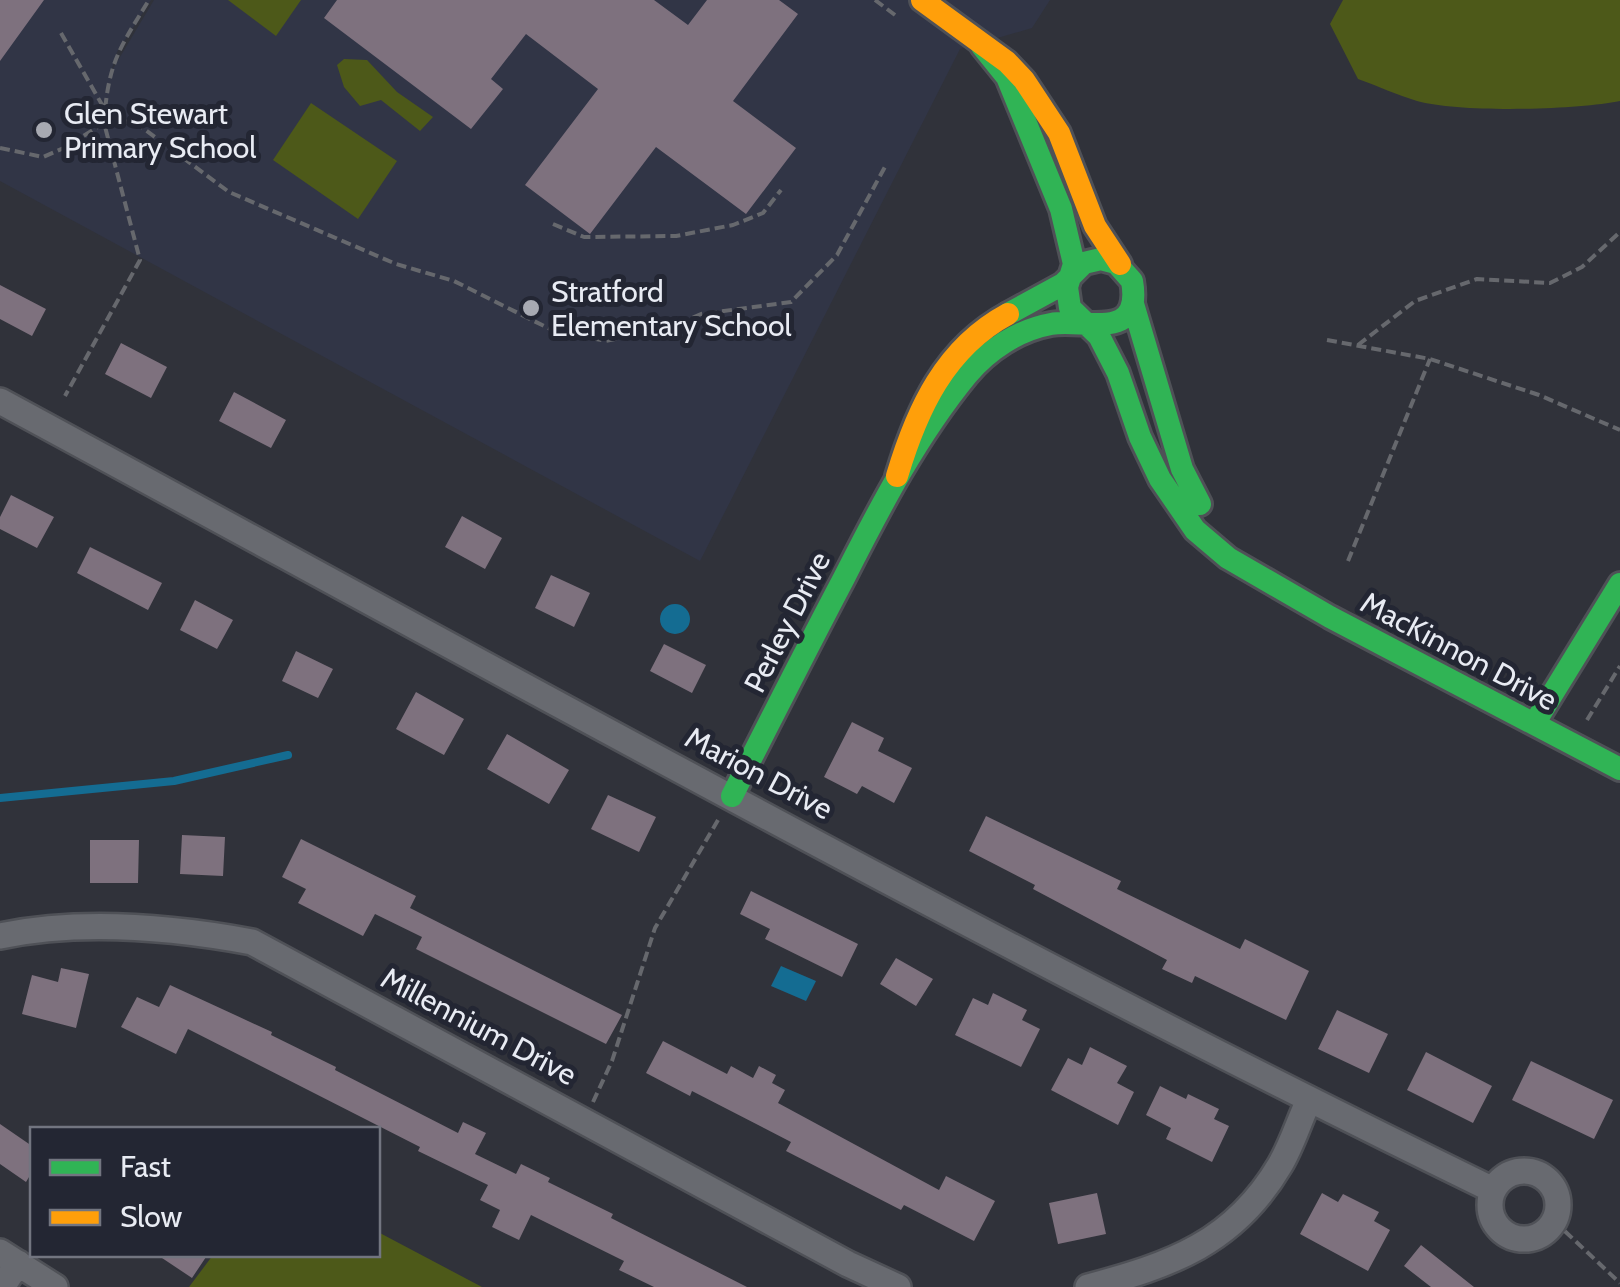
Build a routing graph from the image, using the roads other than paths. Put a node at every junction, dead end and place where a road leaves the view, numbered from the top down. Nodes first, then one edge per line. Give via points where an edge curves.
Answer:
1 (922, 0) edge
2 (982, 46) junction
3 (1120, 264) junction
4 (1070, 276) junction
5 (1132, 304) junction
6 (1090, 328) junction
7 (0, 401) edge
8 (897, 476) junction
9 (1272, 581) junction
10 (1620, 584) edge
11 (1534, 724) junction
12 (1620, 769) edge
13 (732, 796) junction
14 (0, 936) edge
15 (1309, 1100) junction
16 (1493, 1190) junction
17 (9, 1258) edge
18 (2, 1287) edge
19 (55, 1287) edge
20 (898, 1287) edge
21 (1088, 1287) edge

1 - 2 street
2 - 3 street via 1024,80 1059,132 1095,226
2 - 4 street via 1006,76 1061,209 1074,264
3 - 4 street via 1098,258
3 - 5 street via 1133,282
4 - 6 street via 1070,308
4 - 8 street, Perley Drive via 980,330 954,358 918,412
5 - 6 street via 1118,322
5 - 9 street, MacKinnon Drive via 1198,502
6 - 8 street, Perley Drive via 1056,323 983,356
6 - 9 street, MacKinnon Drive via 1118,373 1160,479 1195,530 1228,558
7 - 13 street, Marion Drive
8 - 13 street, Perley Drive
9 - 11 street, MacKinnon Drive
10 - 11 street
11 - 12 street, MacKinnon Drive
13 - 15 street, Marion Drive
14 - 20 street, Millennium Drive via 107,928 182,930 252,942
15 - 16 street, Marion Drive
15 - 21 street via 1280,1165 1237,1221 1174,1261
16 - 16 street via 1514,1173 1540,1176 1556,1196 1554,1221 1534,1238 1508,1236 1491,1216
17 - 18 street
17 - 19 street

